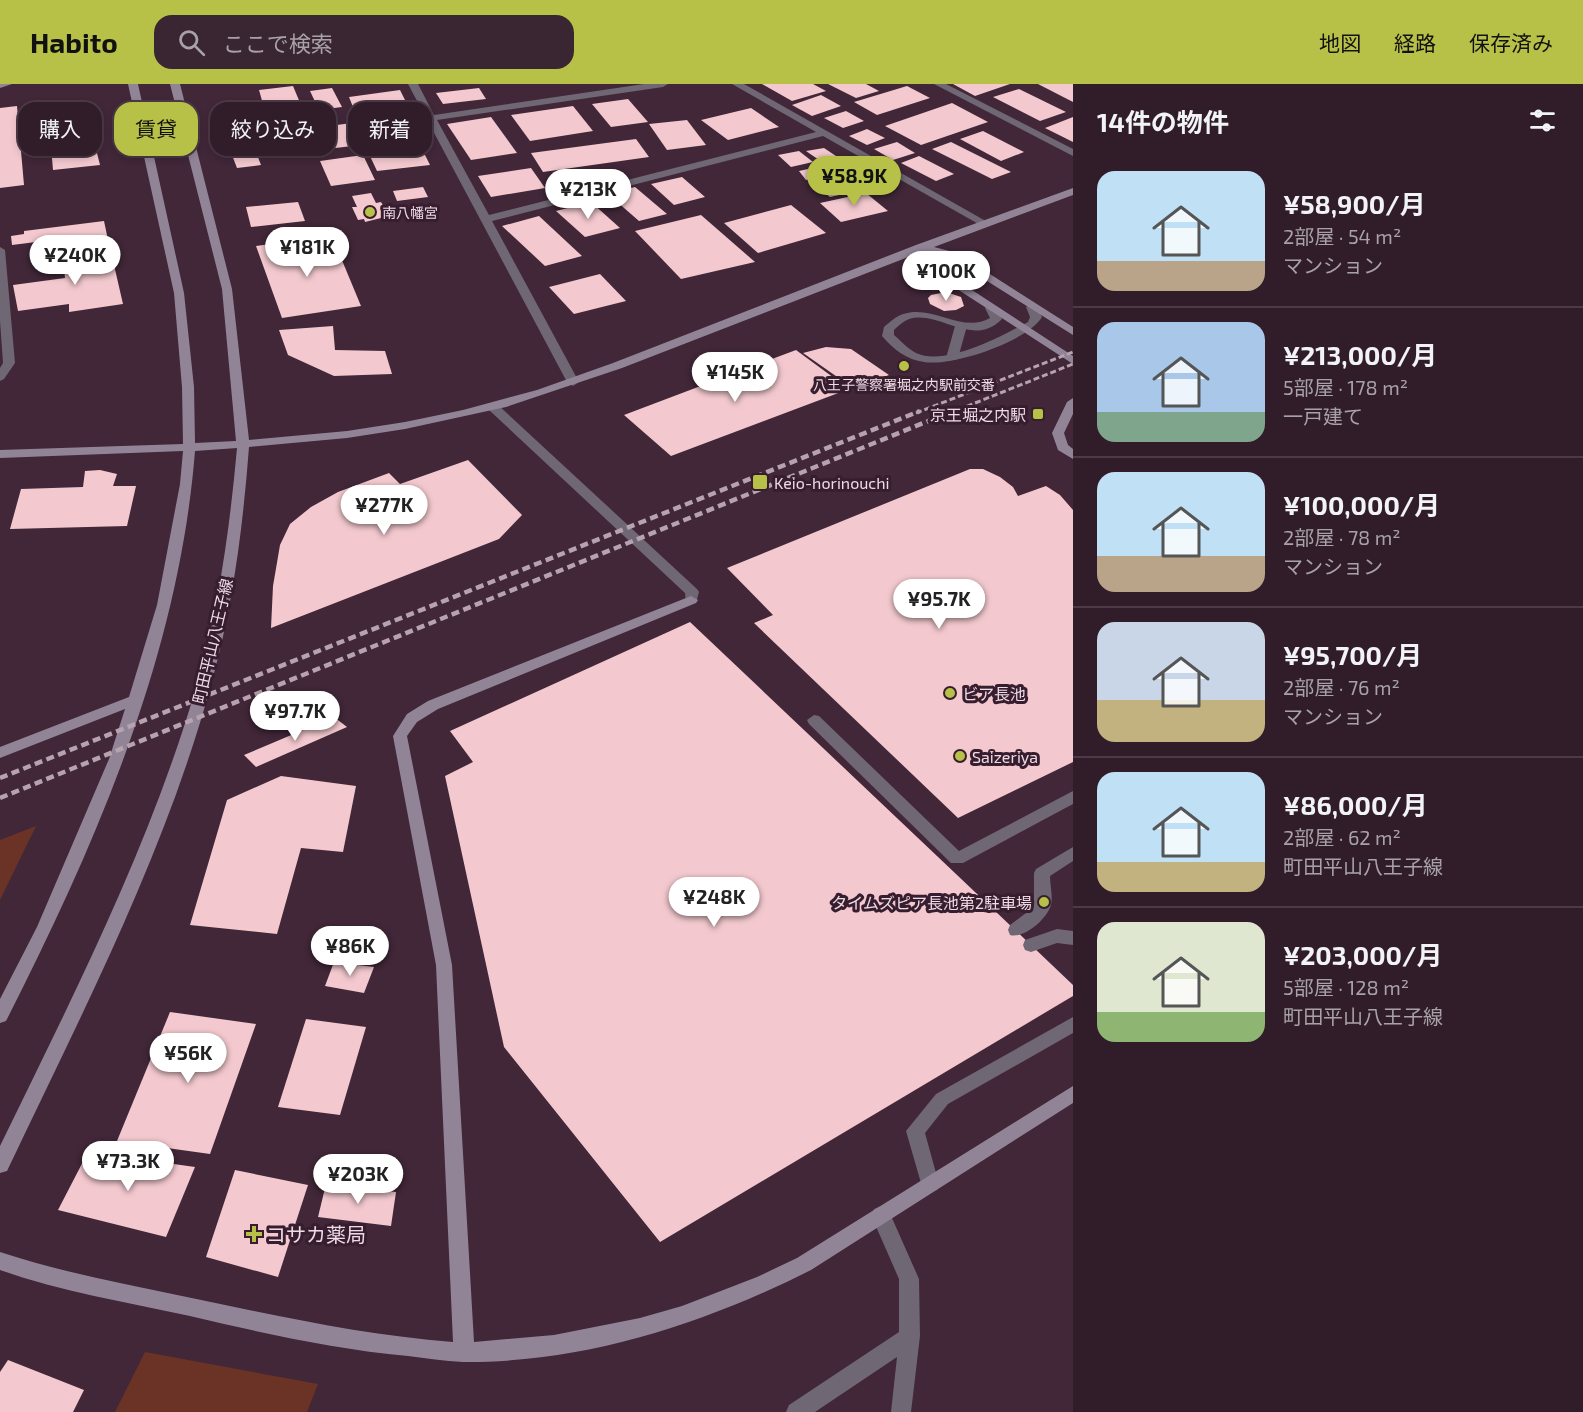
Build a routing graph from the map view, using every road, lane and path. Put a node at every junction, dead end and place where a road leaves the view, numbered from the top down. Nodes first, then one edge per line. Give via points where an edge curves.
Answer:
1 (7, 84) edge
2 (133, 84) edge
3 (175, 84) edge
4 (413, 84) edge
5 (663, 84) edge
6 (737, 84) edge
7 (939, 84) edge
8 (0, 85) edge
9 (422, 102) edge
10 (432, 118) edge
11 (432, 122) edge
12 (824, 133) junction
13 (1073, 153) edge
14 (1073, 191) edge
15 (486, 219) junction
16 (986, 224) junction
17 (920, 247) junction
18 (0, 250) edge
19 (1032, 307) junction
20 (991, 308) junction
21 (961, 326) junction
22 (1023, 329) junction
23 (1073, 332) edge
24 (952, 358) junction
25 (1073, 362) edge
26 (0, 377) edge
27 (573, 382) junction
28 (1073, 402) edge
29 (493, 407) junction
30 (243, 446) junction
31 (189, 448) junction
32 (0, 454) edge
33 (1073, 455) edge
34 (137, 699) junction
35 (814, 720) dead end
36 (0, 753) edge
37 (1073, 797) edge
38 (1073, 854) edge
39 (1016, 930) dead end
40 (1073, 938) edge
41 (1031, 945) dead end
42 (0, 1016) edge
43 (1073, 1024) edge
44 (1073, 1094) edge
45 (0, 1165) edge
46 (930, 1184) junction
47 (881, 1215) junction
48 (0, 1261) edge
49 (910, 1336) junction
50 (464, 1352) junction
51 (796, 1412) edge
52 (901, 1412) edge

1 - 8 street
2 - 31 street via 179,292
3 - 30 street, 町田平山八王子線 via 227,289
4 - 9 street
5 - 10 street
6 - 12 street
7 - 13 street
11 - 15 street
12 - 15 street
12 - 16 street
14 - 16 street
15 - 27 street
16 - 17 street
17 - 19 street via 953,255
17 - 20 street via 924,263
17 - 27 street
18 - 26 street via 9,363
19 - 22 street via 1036,317
19 - 23 street
20 - 21 street via 996,319 988,326
20 - 22 street
21 - 24 street
21 - 24 street via 915,314 904,316 888,329 888,336 914,356
22 - 24 street
22 - 25 street
27 - 29 street
28 - 33 street via 1058,433 1062,447
29 - 30 street via 346,436
29 - 50 street via 692,592 691,600 432,705 412,718 400,736 444,965
30 - 31 street
30 - 45 street, 町田平山八王子線 via 223,606 205,681 165,806 70,1022
31 - 32 street
31 - 34 street via 184,499 164,605
34 - 36 street
34 - 42 street via 69,875
35 - 37 street via 957,860
38 - 39 street via 1042,873 1044,902 1040,913
40 - 41 street via 1057,936
43 - 46 street via 942,1099 915,1131
44 - 46 street
46 - 47 street
47 - 49 street via 909,1279
47 - 50 street via 767,1284 680,1318 561,1344
48 - 50 street via 286,1329 363,1343
49 - 51 street
49 - 52 street

